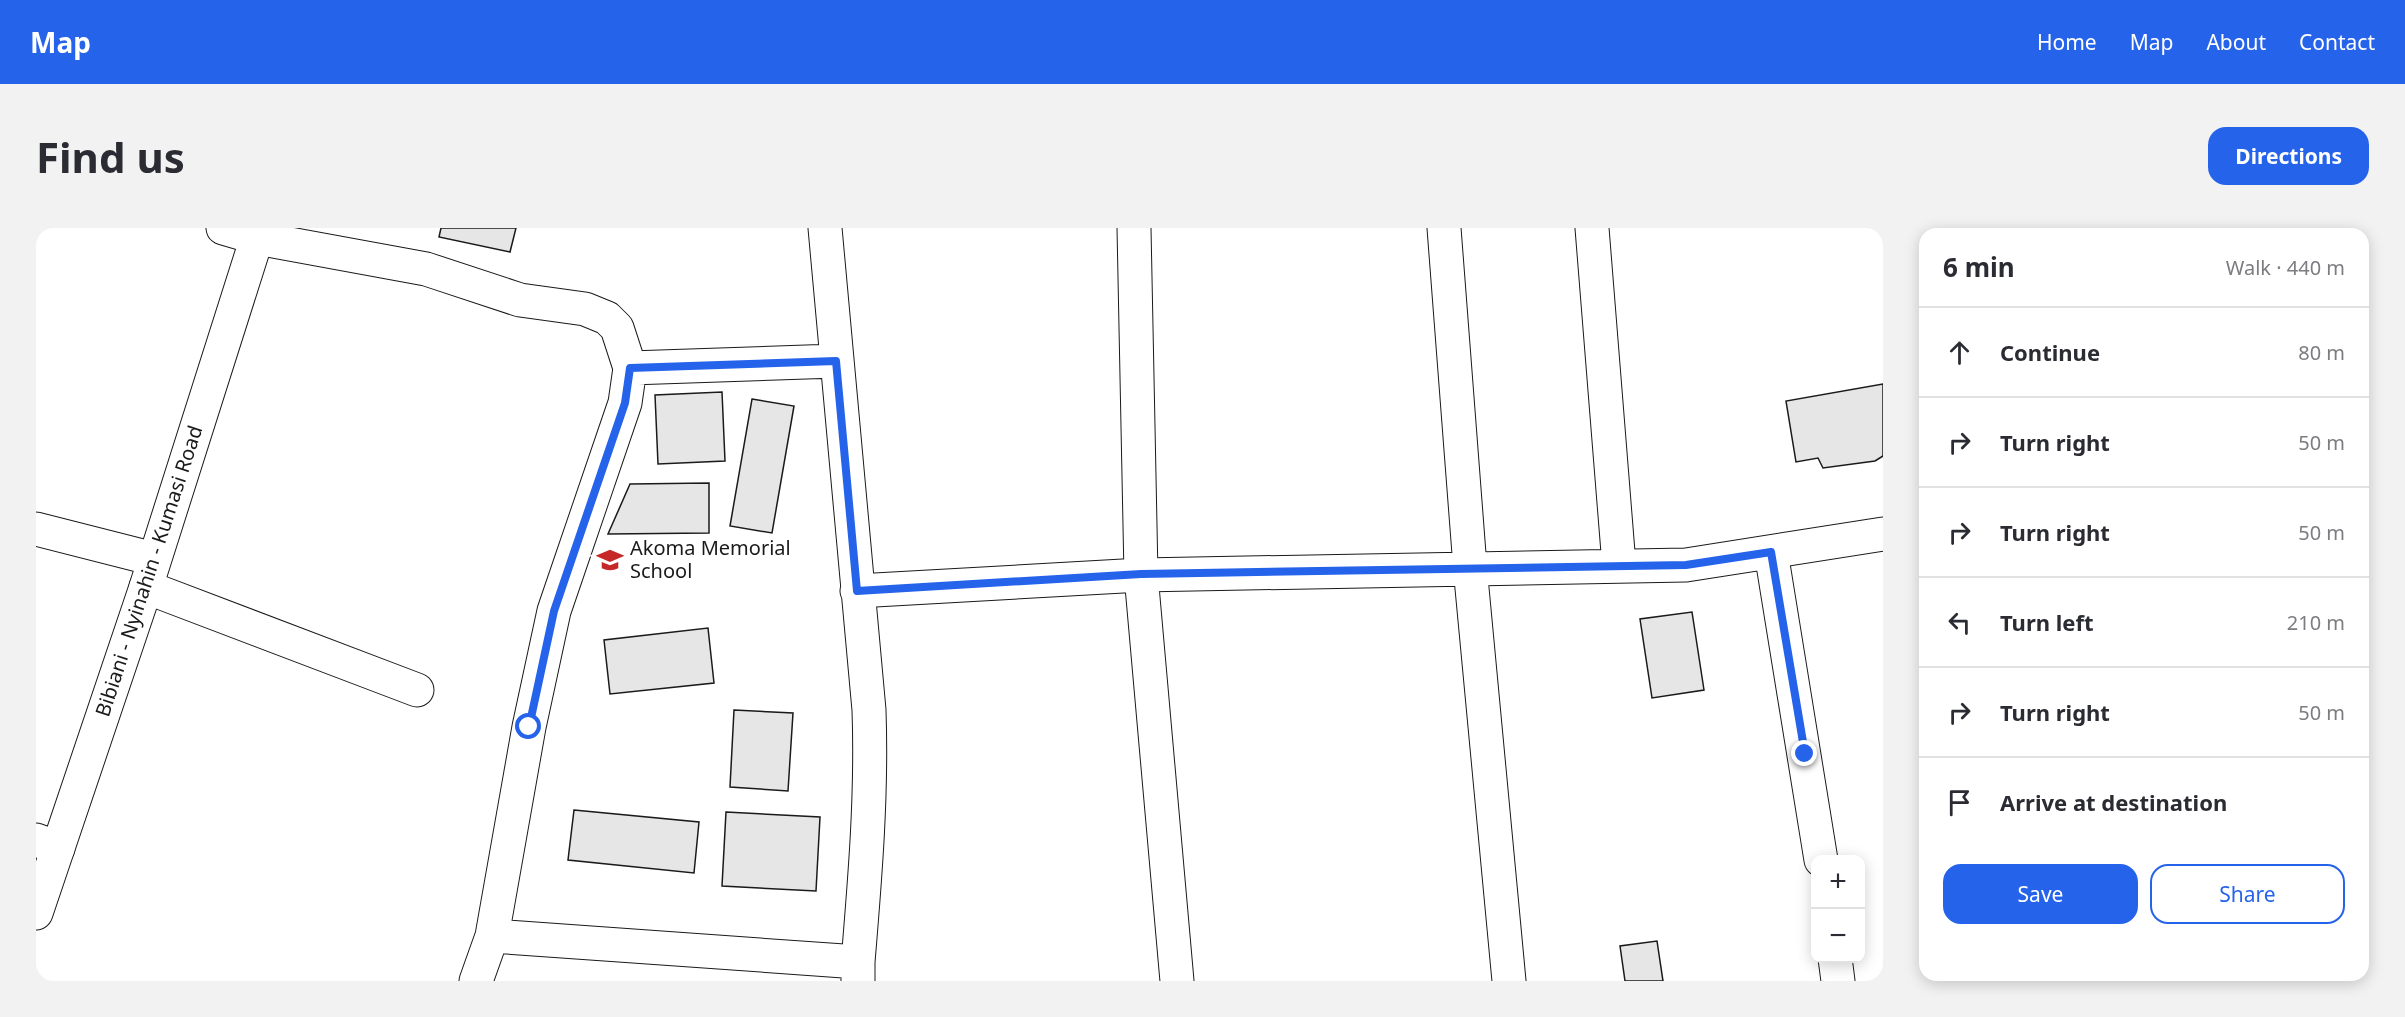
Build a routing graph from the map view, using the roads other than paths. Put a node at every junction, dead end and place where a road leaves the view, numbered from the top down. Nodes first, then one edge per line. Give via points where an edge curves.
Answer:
1 (224, 228) edge
2 (825, 228) edge
3 (1134, 228) edge
4 (1444, 228) edge
5 (1592, 228) edge
6 (259, 233) edge
7 (836, 361) junction
8 (630, 368) junction
9 (36, 529) edge
10 (1883, 534) edge
11 (1771, 552) junction
12 (1619, 565) junction
13 (1470, 567) junction
14 (150, 573) junction
15 (1141, 574) junction
16 (857, 591) junction
17 (417, 690) dead end
18 (47, 844) edge
19 (1820, 855) edge
20 (36, 913) edge
21 (492, 936) junction
22 (1836, 963) edge
23 (858, 971) edge
24 (476, 981) edge
25 (1177, 981) edge
26 (1509, 981) edge
27 (1838, 981) edge

1 - 6 street
2 - 7 street
3 - 15 street
4 - 13 street
5 - 12 street
6 - 8 street via 426,269 520,300 585,309 617,327
6 - 14 street, Bibiani - Nyinahin - Kumasi Road
7 - 8 street
7 - 16 street
8 - 21 street via 625,403 554,611
9 - 14 street
10 - 11 street
11 - 12 street via 1686,565
11 - 19 street
12 - 13 street
13 - 15 street
13 - 26 street
14 - 17 street
14 - 18 street, Bibiani - Nyinahin - Kumasi Road
15 - 16 street
15 - 25 street
16 - 23 street via 871,769
18 - 20 street, Bibiani - Nyinahin - Kumasi Road
21 - 23 street
21 - 24 street
22 - 27 street

